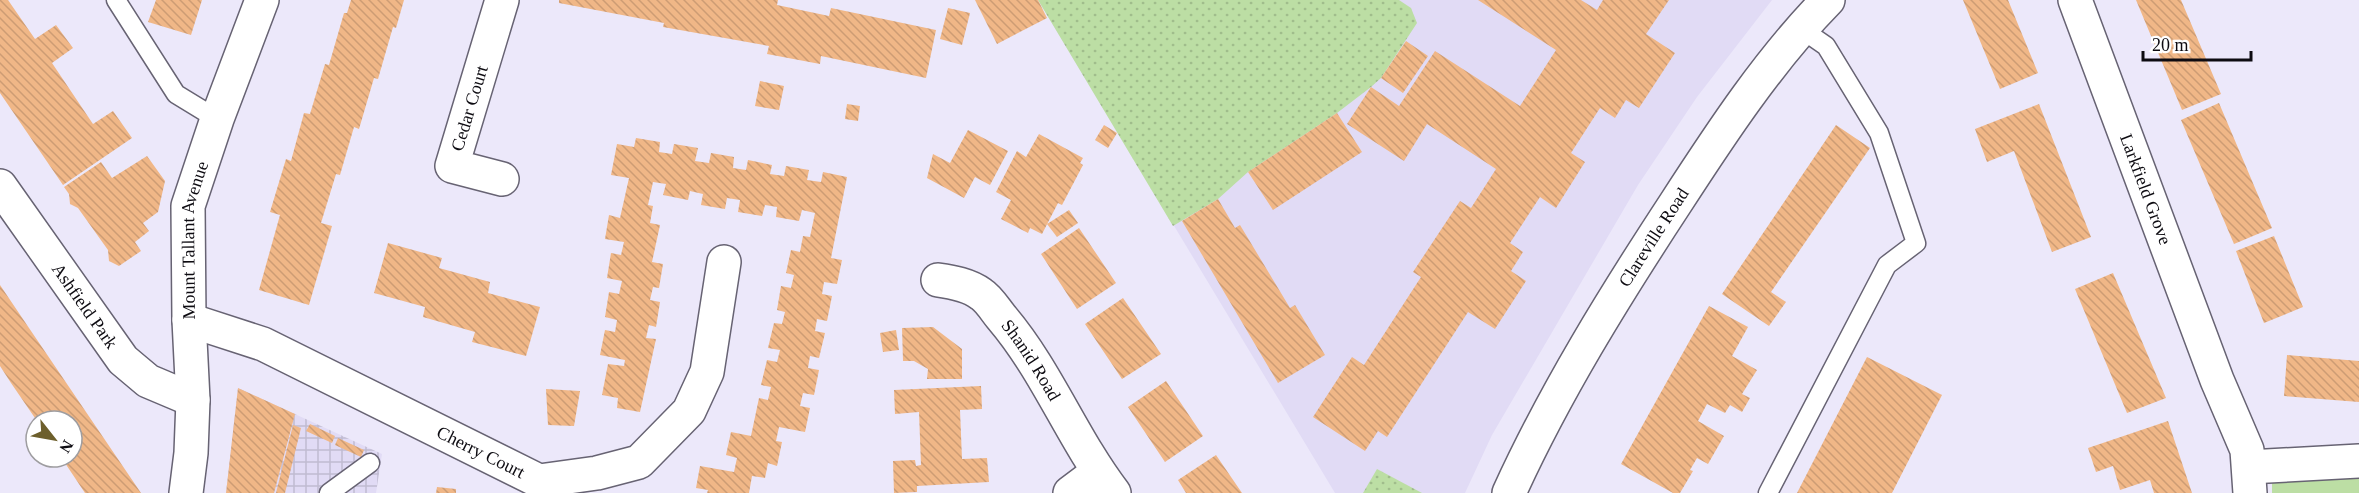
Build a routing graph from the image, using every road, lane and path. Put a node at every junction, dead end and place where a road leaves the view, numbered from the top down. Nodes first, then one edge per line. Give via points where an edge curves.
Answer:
1 (116, 0) edge
2 (262, 0) edge
3 (502, 0) edge
4 (1828, 0) edge
5 (2075, 0) edge
6 (1800, 28) junction
7 (216, 119) junction
8 (501, 179) dead end
9 (0, 186) edge
10 (724, 262) dead end
11 (938, 280) dead end
12 (189, 320) junction
13 (193, 400) junction
14 (2359, 461) edge
15 (370, 463) dead end
16 (2249, 480) edge
17 (1106, 483) edge
18 (186, 493) edge
19 (329, 493) edge
20 (1070, 493) edge
21 (1509, 493) edge
22 (1768, 493) edge

1 - 7 lane via 176,94
2 - 7 street, Mount Tallant Avenue
3 - 8 street, Cedar Court via 452,166
4 - 6 street, Clareville Road
5 - 16 street, Larkfield Grove via 2217,380 2247,450
6 - 21 street, Clareville Road via 1708,153 1625,280 1569,376
6 - 22 lane via 1826,46 1878,133 1916,243 1887,265
7 - 12 street, Mount Tallant Avenue via 188,206
9 - 13 street, Ashfield Park via 123,360 148,381
10 - 12 street, Cherry Court via 707,372 689,411 639,462 539,482 263,344
11 - 17 street, Shanid Road via 958,283 982,294 1016,334
12 - 13 street, Mount Tallant Avenue
13 - 18 street, Mount Tallant Avenue
14 - 16 street
15 - 19 lane
17 - 20 street, Shanid Road

